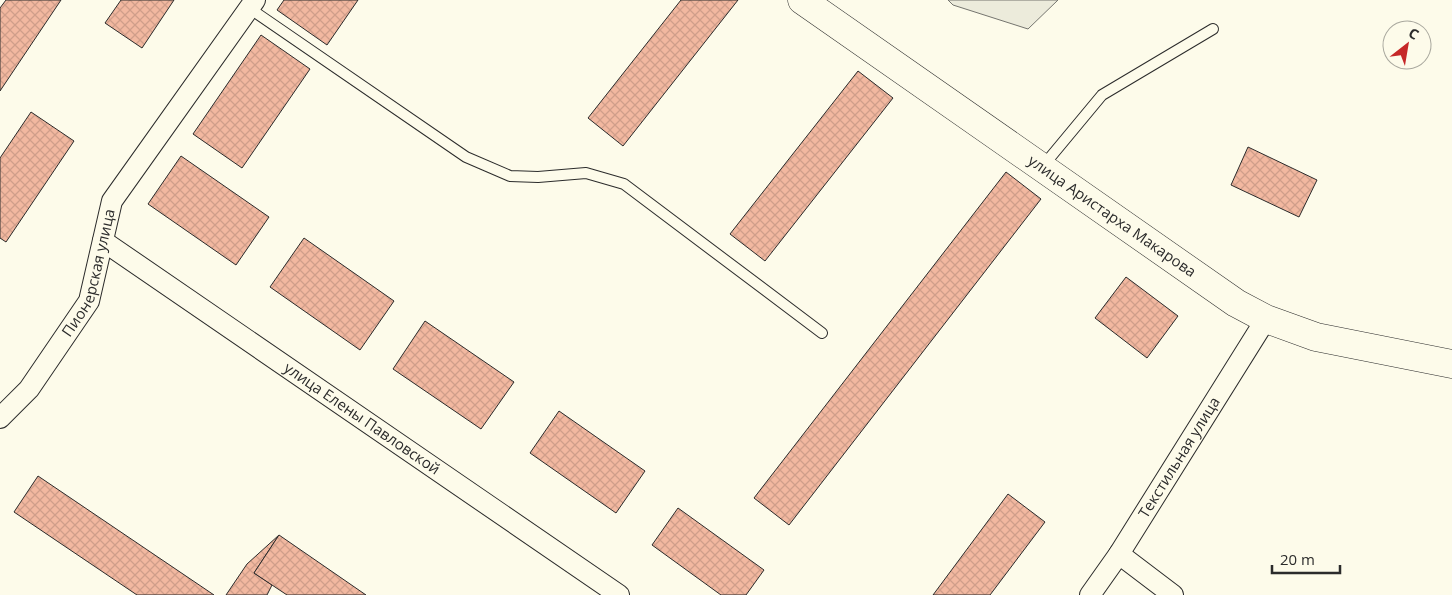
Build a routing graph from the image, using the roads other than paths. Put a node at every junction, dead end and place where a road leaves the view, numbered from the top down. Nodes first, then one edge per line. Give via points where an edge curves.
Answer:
1 (802, 0) edge
2 (252, 4) edge
3 (1214, 29) dead end
4 (1043, 167) junction
5 (103, 241) junction
6 (1266, 319) junction
7 (822, 333) dead end
8 (1452, 364) edge
9 (0, 418) edge
10 (1119, 554) junction
11 (619, 595) edge
12 (1090, 595) edge
13 (1172, 595) edge

1 - 4 street, улица Аристарха Макарова
2 - 5 street, Пионерская улица via 112,202
2 - 7 lane via 466,157 510,176 586,173 624,184
3 - 4 lane via 1102,95
4 - 6 street, улица Аристарха Макарова via 1216,290
5 - 9 street, Пионерская улица via 89,301 29,389
5 - 11 street, улица Елены Павловской
6 - 8 street, улица Аристарха Макарова via 1316,337
6 - 10 street, Текстильная улица
10 - 12 street, Текстильная улица
10 - 13 street

